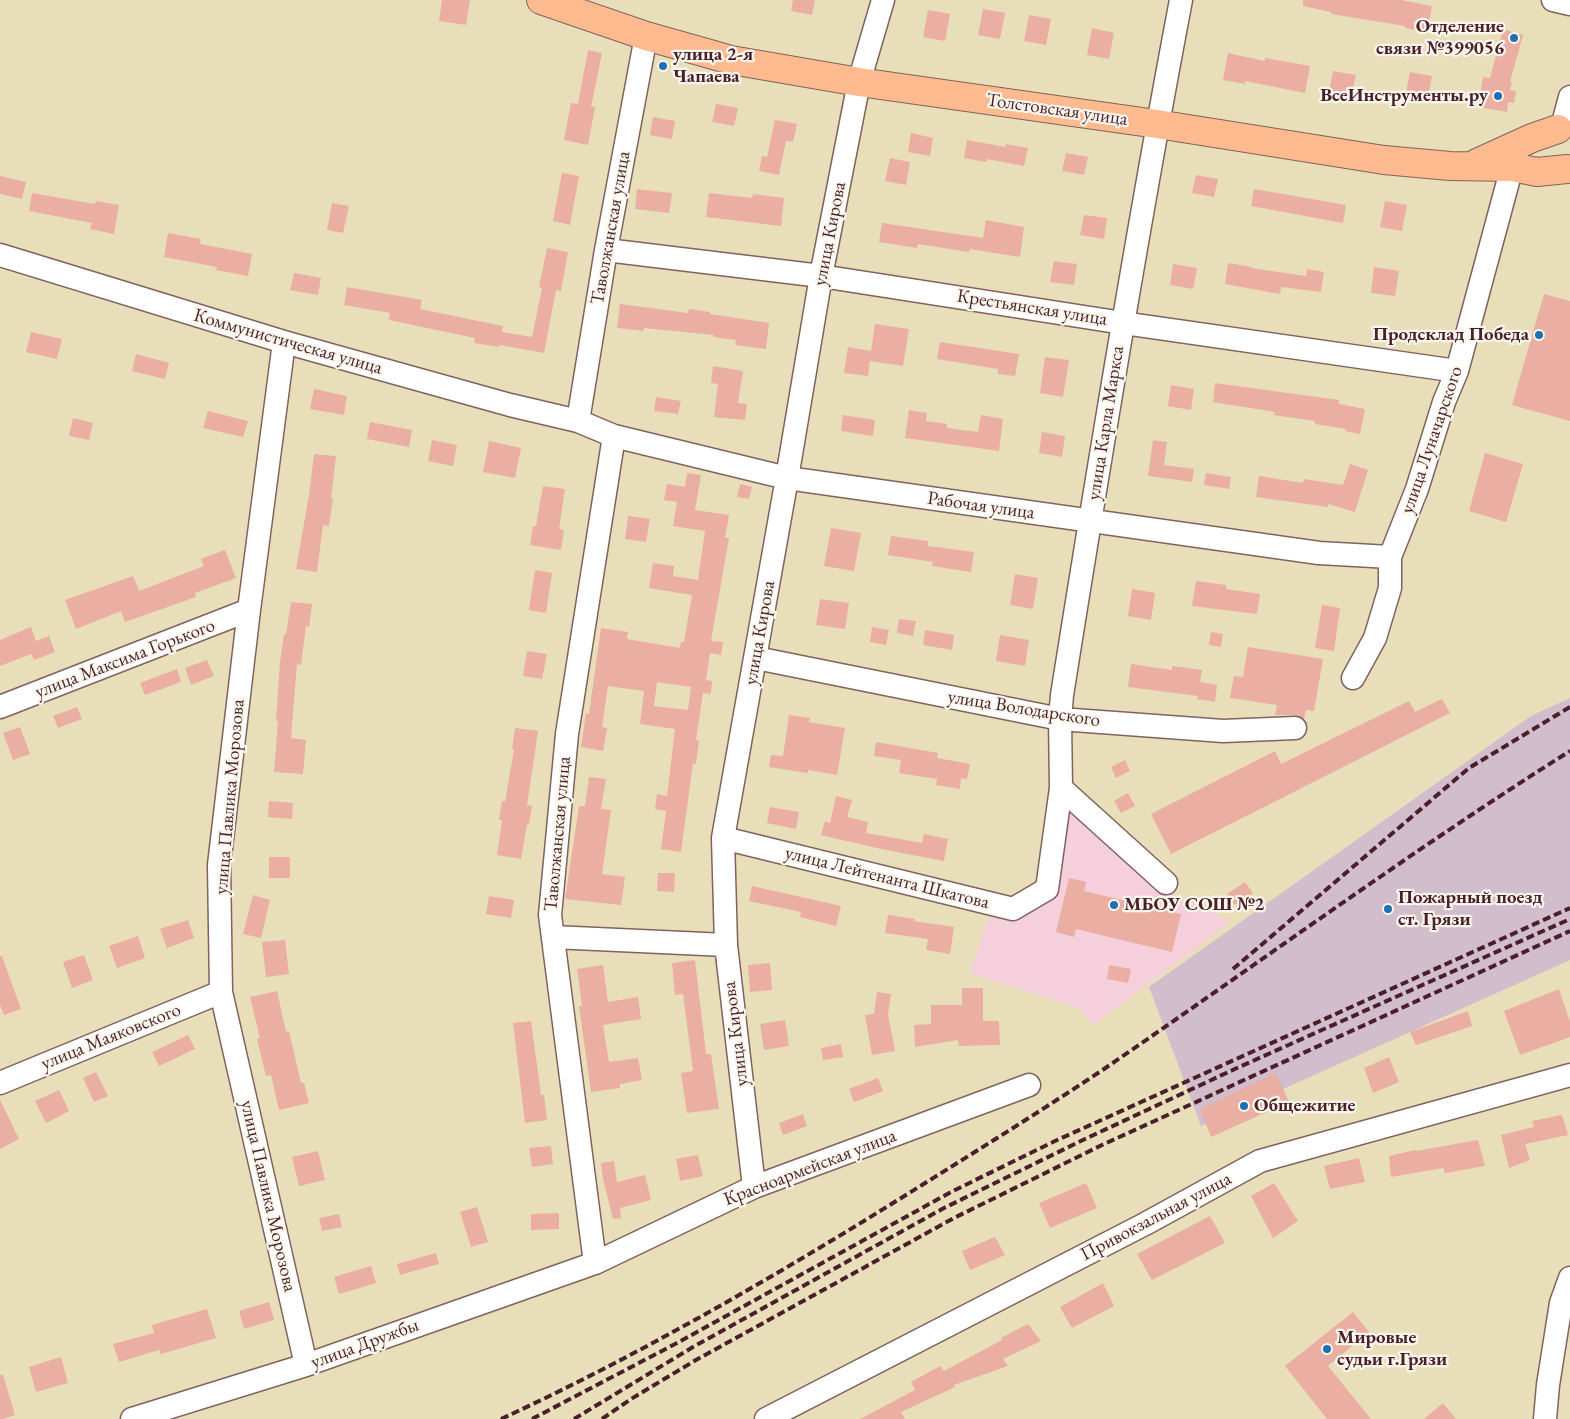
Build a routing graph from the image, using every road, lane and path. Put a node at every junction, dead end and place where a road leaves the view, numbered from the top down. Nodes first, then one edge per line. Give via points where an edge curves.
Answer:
1 (541, 0) edge
2 (883, 0) edge
3 (1181, 0) edge
4 (1553, 0) edge
5 (1570, 4) edge
6 (646, 36) junction
7 (859, 82) junction
8 (1570, 97) edge
9 (1564, 123) edge
10 (1157, 124) junction
11 (1471, 166) junction
12 (1512, 167) junction
13 (1569, 170) edge
14 (606, 250) junction
15 (0, 256) edge
16 (821, 276) junction
17 (1123, 323) junction
18 (284, 342) junction
19 (1457, 371) junction
20 (578, 421) junction
21 (614, 436) junction
22 (787, 478) junction
23 (1090, 521) junction
24 (1390, 557) junction
25 (249, 610) junction
26 (756, 658) junction
27 (1353, 678) dead end
28 (0, 707) edge
29 (1060, 719) junction
30 (1295, 728) dead end
31 (1061, 788) junction
32 (723, 838) junction
33 (1166, 883) dead end
34 (1047, 889) joint
35 (553, 937) junction
36 (726, 945) junction
37 (221, 992) junction
38 (1570, 1075) edge
39 (0, 1083) edge
40 (1029, 1085) dead end
41 (754, 1187) junction
42 (596, 1262) junction
43 (1570, 1278) edge
44 (306, 1366) junction
45 (132, 1419) edge
46 (766, 1419) edge
47 (1545, 1419) edge

1 - 6 main road, Толстовская улица
2 - 7 street, улица Кирова
3 - 10 street, улица Карла Маркса
4 - 5 street
6 - 7 main road, Толстовская улица via 732,60
6 - 14 street, Таволжанская улица
7 - 10 main road, Толстовская улица
7 - 16 street, улица Кирова
8 - 9 street
9 - 11 main road
9 - 13 main road via 1555,140 1555,151
10 - 11 main road, Толстовская улица via 1384,160
10 - 17 street, улица Карла Маркса
11 - 12 main road, Толстовская улица
12 - 13 main road, Толстовская улица via 1537,172
12 - 19 street, улица Луначарского
14 - 16 street, Крестьянская улица
14 - 20 street, Таволжанская улица
15 - 18 street, Коммунистическая улица
16 - 17 street, Крестьянская улица
16 - 22 street, улица Кирова
17 - 19 street, Крестьянская улица
17 - 23 street, улица Карла Маркса
18 - 20 street, Коммунистическая улица
18 - 25 street, улица Павлика Морозова
19 - 24 street, улица Луначарского
20 - 21 street, Рабочая улица
21 - 22 street, Рабочая улица
21 - 35 street, Таволжанская улица via 567,734 550,915
22 - 23 street, Рабочая улица
22 - 26 street, улица Кирова
23 - 24 street, Рабочая улица via 1319,553
23 - 29 street, улица Карла Маркса
24 - 27 street, улица Луначарского via 1390,588 1375,638
25 - 28 street, улица Максима Горького
25 - 37 street, улица Павлика Морозова via 219,866
26 - 29 street, улица Володарского
26 - 32 street, улица Кирова
29 - 30 street, улица Володарского via 1223,731
29 - 31 street, улица Карла Маркса
31 - 33 street
31 - 34 street, улица Карла Маркса
32 - 34 street, улица Лейтенанта Шкатова via 1013,909
32 - 36 street, улица Кирова
35 - 36 street
35 - 42 street, Таволжанская улица
36 - 41 street, улица Кирова
37 - 39 street, улица Маяковского
37 - 44 street, улица Павлика Морозова
38 - 46 street, Привокзальная улица via 1260,1161 1145,1224
40 - 41 street, Красноармейская улица
41 - 42 street, Красноармейская улица
42 - 44 street, улица Дружбы
43 - 47 street via 1561,1303
44 - 45 street, улица Дружбы

